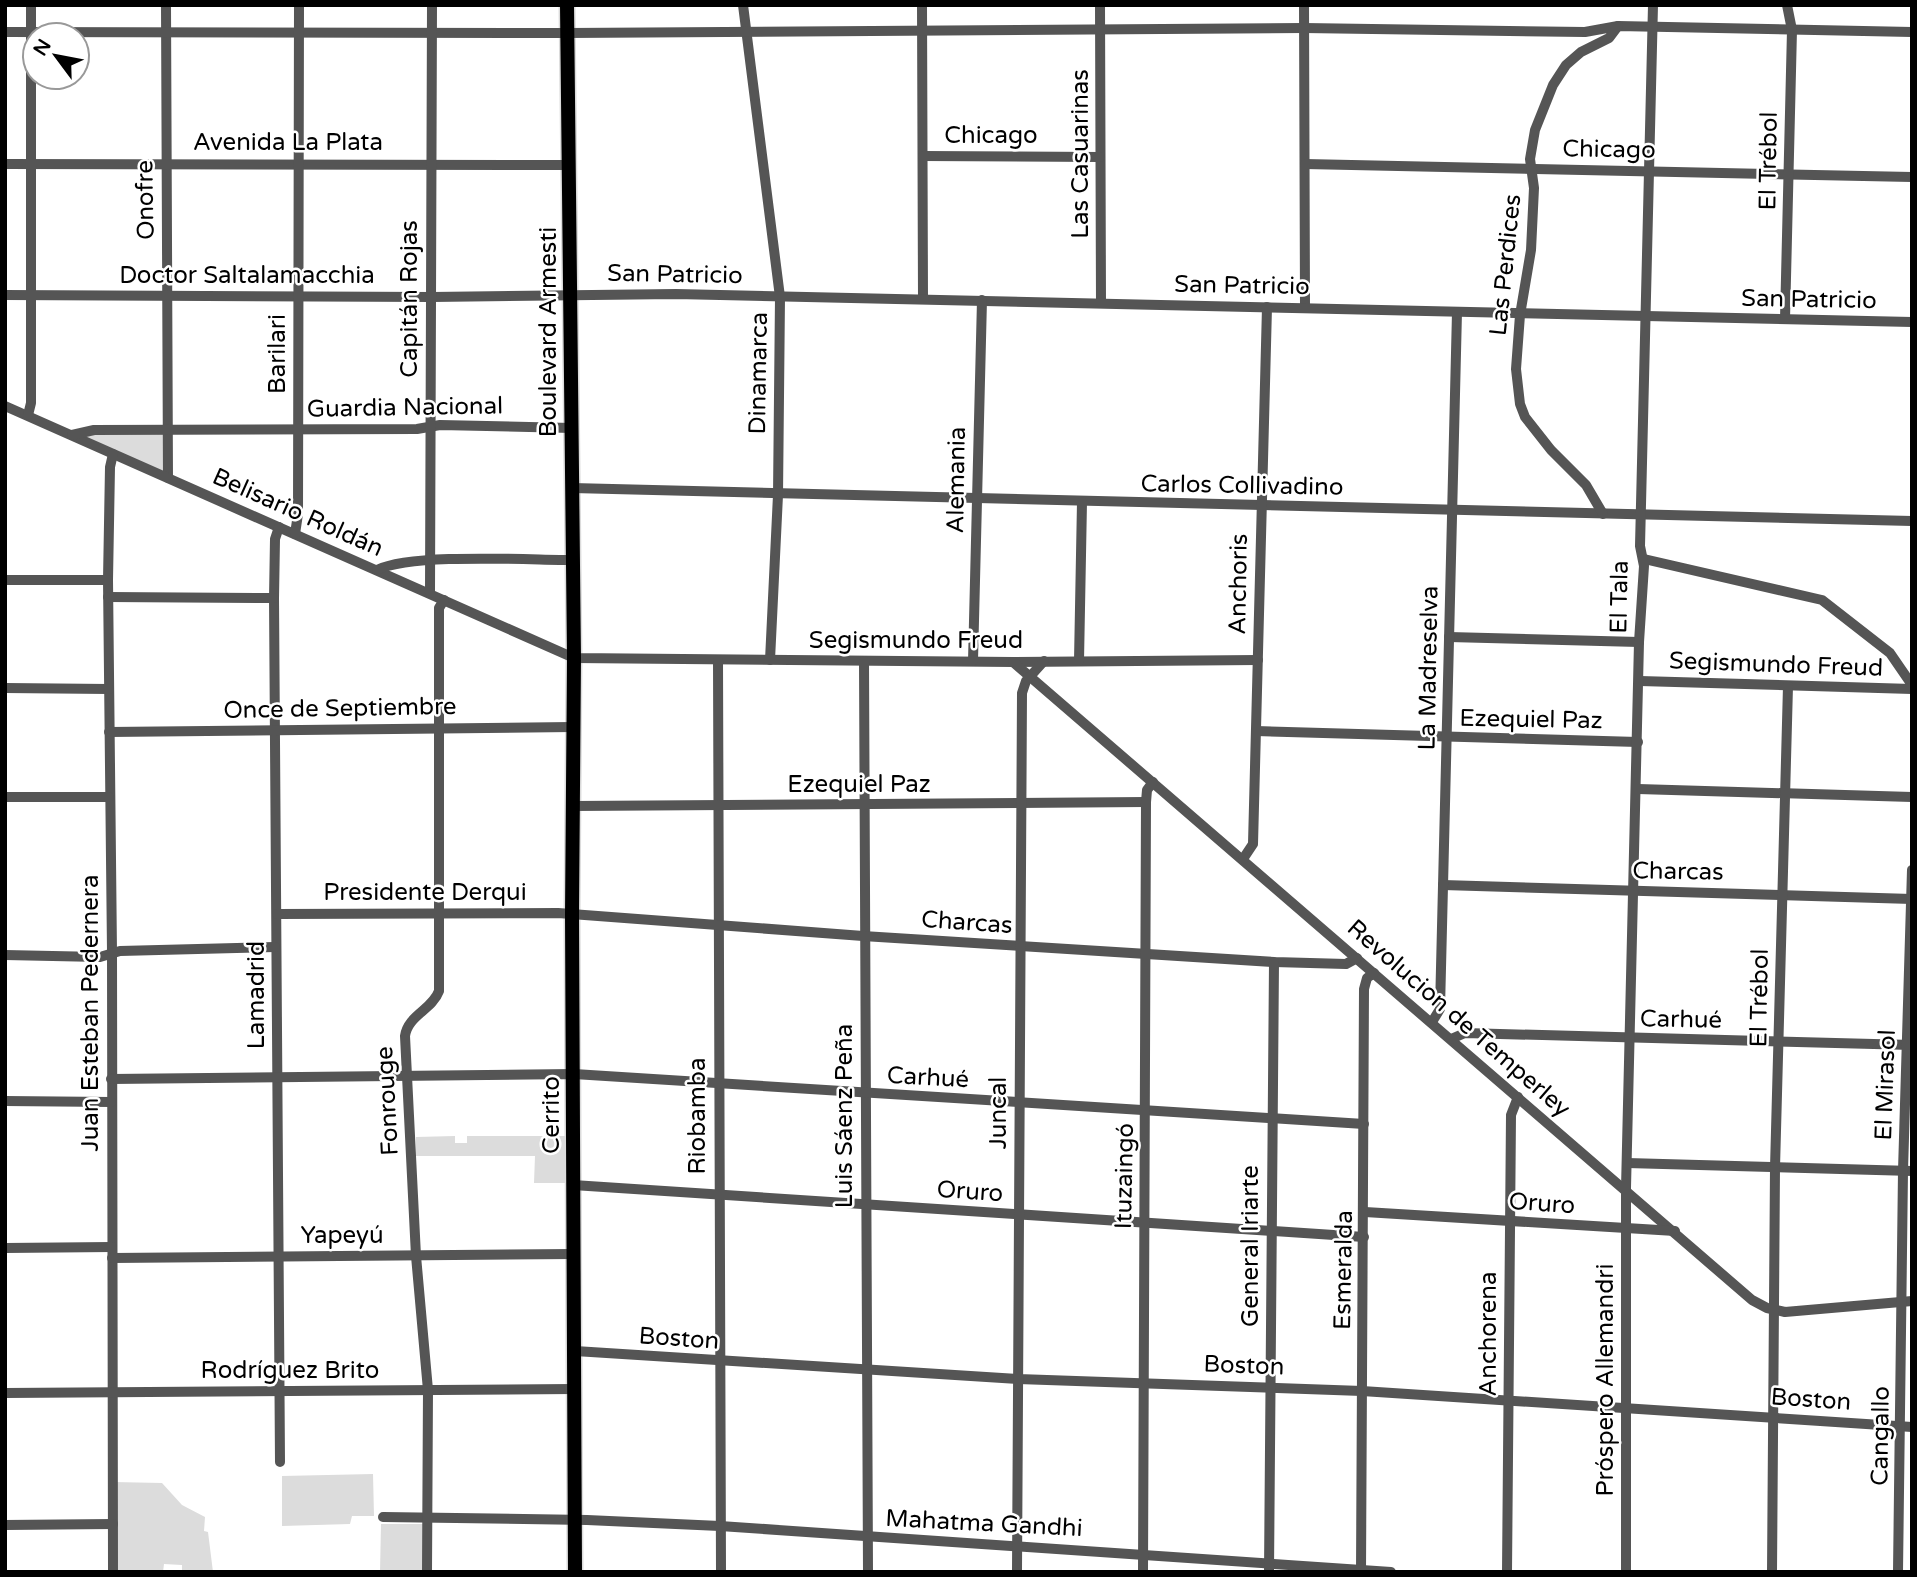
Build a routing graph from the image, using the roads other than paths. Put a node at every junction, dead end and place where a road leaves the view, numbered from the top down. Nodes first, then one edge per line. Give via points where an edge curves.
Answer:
1 (166, 5) edge
2 (299, 5) edge
3 (432, 5) edge
4 (567, 5) edge
5 (743, 5) edge
6 (922, 5) edge
7 (1100, 5) edge
8 (1304, 5) edge
9 (1653, 5) edge
10 (1787, 5) edge
11 (1618, 26) junction
12 (1652, 26) junction
13 (1304, 28) junction
14 (1101, 30) junction
15 (1792, 30) junction
16 (922, 31) junction
17 (91, 32) edge
18 (166, 32) junction
19 (745, 32) junction
20 (1912, 32) edge
21 (299, 33) junction
22 (432, 33) junction
23 (568, 33) junction
24 (30, 91) edge
25 (923, 156) junction
26 (1100, 157) junction
27 (165, 163) junction
28 (5, 164) edge
29 (31, 164) junction
30 (299, 164) junction
31 (429, 164) junction
32 (1305, 164) junction
33 (570, 165) junction
34 (1531, 168) junction
35 (1649, 170) junction
36 (1789, 172) junction
37 (1912, 177) edge
38 (572, 294) junction
39 (5, 295) edge
40 (31, 295) junction
41 (167, 295) junction
42 (299, 297) junction
43 (432, 297) junction
44 (780, 297) junction
45 (923, 298) junction
46 (982, 300) junction
47 (1101, 303) junction
48 (1267, 307) junction
49 (1305, 307) junction
50 (1457, 312) junction
51 (1520, 315) junction
52 (1647, 316) junction
53 (1785, 319) junction
54 (1912, 322) edge
55 (5, 406) edge
56 (28, 415) junction
57 (429, 428) junction
58 (572, 428) junction
59 (170, 429) junction
60 (298, 430) junction
61 (72, 435) junction
62 (113, 454) junction
63 (168, 478) junction
64 (572, 488) junction
65 (778, 495) junction
66 (976, 500) junction
67 (1082, 502) junction
68 (1260, 505) junction
69 (1452, 510) junction
70 (1603, 514) junction
71 (1642, 514) junction
72 (1912, 521) edge
73 (279, 527) junction
74 (295, 534) junction
75 (1644, 559) junction
76 (572, 560) junction
77 (427, 561) junction
78 (377, 569) junction
79 (5, 580) edge
80 (108, 580) junction
81 (430, 593) junction
82 (108, 597) junction
83 (274, 598) junction
84 (444, 600) junction
85 (1450, 636) junction
86 (1639, 642) junction
87 (574, 658) junction
88 (718, 660) junction
89 (771, 660) junction
90 (1258, 660) junction
91 (864, 661) junction
92 (974, 661) junction
93 (1044, 661) junction
94 (1079, 661) junction
95 (1013, 662) junction
96 (1030, 677) junction
97 (1640, 681) junction
98 (1788, 686) junction
99 (1912, 687) edge
100 (5, 688) edge
101 (108, 689) junction
102 (572, 727) junction
103 (439, 728) junction
104 (276, 730) junction
105 (1256, 731) junction
106 (109, 732) junction
107 (1448, 739) junction
108 (1638, 743) junction
109 (1153, 782) junction
110 (1637, 789) junction
111 (1784, 794) junction
112 (5, 797) edge
113 (109, 797) junction
114 (1912, 797) edge
115 (1146, 802) junction
116 (864, 804) junction
117 (1022, 804) junction
118 (716, 805) junction
119 (573, 806) junction
120 (1243, 859) junction
121 (1912, 870) edge
122 (1443, 885) junction
123 (1633, 891) junction
124 (1782, 895) junction
125 (1911, 899) edge
126 (277, 914) junction
127 (438, 914) junction
128 (572, 914) junction
129 (718, 923) junction
130 (863, 936) junction
131 (1021, 946) junction
132 (275, 947) junction
133 (113, 952) junction
134 (1146, 954) junction
135 (5, 956) edge
136 (1357, 958) junction
137 (1274, 962) junction
138 (1374, 973) junction
139 (1432, 1022) junction
140 (1629, 1038) junction
141 (1451, 1039) junction
142 (1779, 1042) junction
143 (1909, 1045) edge
144 (573, 1074) junction
145 (278, 1077) junction
146 (406, 1077) junction
147 (111, 1079) junction
148 (718, 1084) junction
149 (865, 1094) junction
150 (1518, 1097) junction
151 (5, 1101) edge
152 (111, 1102) junction
153 (1019, 1103) junction
154 (1146, 1112) junction
155 (1271, 1120) junction
156 (1364, 1124) junction
157 (1627, 1163) junction
158 (1774, 1168) junction
159 (1908, 1171) edge
160 (573, 1185) junction
161 (1626, 1188) junction
162 (718, 1195) junction
163 (865, 1205) junction
164 (1365, 1212) junction
165 (1019, 1215) junction
166 (1510, 1222) junction
167 (1144, 1224) junction
168 (1626, 1229) junction
169 (1675, 1231) junction
170 (1270, 1232) junction
171 (1364, 1237) junction
172 (5, 1248) edge
173 (112, 1253) junction
174 (573, 1254) junction
175 (416, 1256) junction
176 (278, 1257) junction
177 (1907, 1301) edge
178 (1775, 1311) junction
179 (575, 1351) junction
180 (720, 1362) junction
181 (866, 1371) junction
182 (1018, 1379) junction
183 (1144, 1382) junction
184 (1270, 1386) junction
185 (575, 1389) junction
186 (428, 1390) junction
187 (1362, 1391) junction
188 (112, 1392) junction
189 (280, 1392) junction
190 (5, 1393) edge
191 (1509, 1401) junction
192 (1625, 1408) junction
193 (1774, 1417) junction
194 (1906, 1426) edge
195 (280, 1462) dead end
196 (383, 1517) dead end
197 (427, 1518) junction
198 (575, 1520) junction
199 (113, 1524) junction
200 (5, 1525) edge
201 (720, 1526) junction
202 (868, 1537) junction
203 (1017, 1546) junction
204 (1143, 1554) junction
205 (1269, 1567) edge
206 (1361, 1571) edge
207 (113, 1572) edge
208 (427, 1572) edge
209 (575, 1572) edge
210 (721, 1572) edge
211 (868, 1572) edge
212 (1017, 1572) edge
213 (1143, 1572) edge
214 (1391, 1572) edge
215 (1507, 1572) edge
216 (1626, 1572) edge
217 (1772, 1572) edge
218 (1899, 1572) edge

1 - 18 street, Onofre
2 - 21 street, Barilari
3 - 22 street, Capitán Rojas
4 - 23 main road, Boulevard Armesti
5 - 19 street, Dinamarca
6 - 16 street
7 - 14 street, Las Casuarinas
8 - 13 street
9 - 12 street, El Tala
10 - 15 street, El Trébol
11 - 12 street
11 - 13 street via 1585,32
11 - 34 street, Las Perdices via 1609,38 1574,58 1553,85 1535,130
12 - 15 street
12 - 35 street, El Tala
13 - 14 street
13 - 32 street
14 - 16 street
14 - 26 street, Las Casuarinas
15 - 20 street
15 - 36 street, El Trébol
16 - 19 street
16 - 25 street
17 - 18 street
18 - 21 street
18 - 27 street, Onofre
19 - 23 street
19 - 44 street, Dinamarca
21 - 22 street
21 - 30 street, Barilari
22 - 23 street
22 - 31 street, Capitán Rojas
23 - 33 main road, Boulevard Armesti
24 - 29 street
25 - 26 street, Chicago
25 - 45 street
26 - 47 street, Las Casuarinas
27 - 29 street, Avenida La Plata
27 - 30 street, Avenida La Plata
27 - 41 street, Onofre
28 - 29 street, Avenida La Plata
29 - 40 street
30 - 31 street, Avenida La Plata
30 - 42 street, Barilari
31 - 33 street, Avenida La Plata
31 - 43 street, Capitán Rojas
32 - 34 street, Chicago
32 - 49 street
33 - 38 main road, Boulevard Armesti
34 - 35 street, Chicago
34 - 51 street, Las Perdices via 1531,250
35 - 36 street, Chicago
35 - 52 street, El Tala
36 - 37 street, Chicago
36 - 53 street, El Trébol
38 - 43 street, Doctor Saltalamacchia
38 - 44 street, San Patricio
38 - 58 main road, Boulevard Armesti
39 - 40 street, Doctor Saltalamacchia
40 - 41 street, Doctor Saltalamacchia
40 - 56 street
41 - 42 street, Doctor Saltalamacchia
41 - 59 street, Onofre
42 - 43 street, Doctor Saltalamacchia
42 - 60 street, Barilari
43 - 57 street, Capitán Rojas
44 - 45 street, San Patricio
44 - 65 street, Dinamarca
45 - 46 street, San Patricio
46 - 47 street, San Patricio
46 - 66 street, Alemania
47 - 48 street, San Patricio
48 - 49 street, San Patricio
48 - 68 street, Anchoris
49 - 50 street, San Patricio
50 - 51 street, San Patricio
50 - 69 street, La Madreselva
51 - 52 street, San Patricio
51 - 70 street, Las Perdices via 1516,369 1522,411 1551,450 1586,485
52 - 53 street, San Patricio
52 - 71 street, El Tala
53 - 54 street, San Patricio
55 - 56 street, Belisario Roldán
56 - 61 street, Belisario Roldán
57 - 58 street, Guardia Nacional
57 - 60 street, Guardia Nacional
57 - 77 street, Capitán Rojas
58 - 64 main road, Boulevard Armesti
59 - 60 street, Guardia Nacional
59 - 61 street, Guardia Nacional via 94,430
59 - 63 street, Onofre
60 - 74 street, Barilari
61 - 62 street, Belisario Roldán
62 - 63 street, Belisario Roldán
62 - 80 street, Juan Esteban Pedernera
63 - 73 street, Belisario Roldán
64 - 65 street, Carlos Collivadino
64 - 76 main road, Boulevard Armesti
65 - 66 street, Carlos Collivadino
65 - 89 street, Dinamarca
66 - 67 street, Carlos Collivadino
66 - 92 street, Alemania
67 - 68 street, Carlos Collivadino
67 - 94 street
68 - 69 street, Carlos Collivadino
68 - 90 street, Anchoris
69 - 70 street, Carlos Collivadino
69 - 85 street, La Madreselva
70 - 71 street, Carlos Collivadino
71 - 72 street, Carlos Collivadino
71 - 75 street, El Tala
73 - 74 street, Belisario Roldán
73 - 83 street, Lamadrid
74 - 78 street, Belisario Roldán
75 - 86 street, El Tala
75 - 99 street via 1822,600 1890,653
76 - 77 street
76 - 87 main road, Boulevard Armesti
77 - 78 street
77 - 81 street, Capitán Rojas
78 - 81 street, Belisario Roldán
79 - 80 street
80 - 82 street, Juan Esteban Pedernera
81 - 84 street, Belisario Roldán
82 - 83 street
82 - 101 street, Juan Esteban Pedernera
83 - 104 street, Lamadrid
84 - 87 street, Belisario Roldán
84 - 103 street, Fonrouge via 439,608
85 - 86 street, Segismundo Freud
85 - 107 street, La Madreselva
86 - 97 street, El Tala
87 - 88 street, Segismundo Freud
87 - 102 main road, Cerrito
88 - 89 street, Segismundo Freud
88 - 118 street, Riobamba
89 - 91 street, Segismundo Freud
90 - 94 street, Segismundo Freud
90 - 105 street, Anchoris
91 - 92 street, Segismundo Freud
91 - 116 street, Luis Sáenz Peña
92 - 95 street, Segismundo Freud
93 - 94 street, Segismundo Freud
93 - 95 street, Segismundo Freud
93 - 96 street, Juncal
95 - 96 street, Revolucion de Temperley
96 - 109 street, Revolucion de Temperley
96 - 117 street, Juncal via 1021,693
97 - 98 street, Segismundo Freud
97 - 108 street, El Tala
98 - 99 street, Segismundo Freud
98 - 111 street, El Trébol
100 - 101 street
101 - 106 street, Juan Esteban Pedernera
102 - 103 street, Once de Septiembre
102 - 119 main road, Cerrito
103 - 104 street, Once de Septiembre
103 - 127 street, Fonrouge
104 - 106 street, Once de Septiembre
104 - 126 street, Lamadrid
105 - 107 street, Ezequiel Paz
105 - 120 street, Anchoris via 1252,844
106 - 113 street, Juan Esteban Pedernera
107 - 108 street, Ezequiel Paz
107 - 122 street, La Madreselva
108 - 110 street, El Tala
109 - 115 street, Ituzaingó
109 - 120 street, Revolucion de Temperley
110 - 111 street
110 - 123 street, El Tala
111 - 114 street
111 - 124 street, El Trébol
112 - 113 street
113 - 133 street, Juan Esteban Pedernera
115 - 117 street, Ezequiel Paz
115 - 134 street, Ituzaingó
116 - 117 street, Ezequiel Paz
116 - 118 street, Ezequiel Paz
116 - 130 street, Luis Sáenz Peña
117 - 131 street, Juncal
118 - 119 street, Ezequiel Paz
118 - 129 street, Riobamba
119 - 128 main road, Cerrito
120 - 136 street, Revolucion de Temperley
121 - 125 street, El Mirasol
122 - 123 street, Charcas
122 - 139 street, La Madreselva via 1440,1009
123 - 124 street, Charcas
123 - 140 street, El Tala
124 - 125 street, Charcas
124 - 142 street, El Trébol
125 - 143 street, El Mirasol
126 - 127 street, Presidente Derqui
126 - 132 street, Lamadrid
127 - 128 street, Presidente Derqui
127 - 146 street, Fonrouge via 439,991 406,1028
128 - 129 street, Charcas
128 - 144 main road, Cerrito
129 - 130 street, Charcas
129 - 148 street, Riobamba
130 - 131 street, Charcas
130 - 149 street, Luis Sáenz Peña
131 - 134 street, Charcas
131 - 153 street, Juncal
132 - 133 street
132 - 145 street, Lamadrid
133 - 135 street via 100,957
133 - 147 street, Juan Esteban Pedernera
134 - 137 street, Charcas
134 - 154 street, Ituzaingó
136 - 137 street, Charcas via 1346,964
136 - 138 street, Revolucion de Temperley
137 - 155 street, General Iriarte
138 - 139 street, Revolucion de Temperley
138 - 156 street, Esmeralda via 1364,989
139 - 141 street, Revolucion de Temperley
140 - 141 street, Carhué via 1465,1033
140 - 142 street, Carhué
140 - 157 street, El Tala
141 - 150 street, Revolucion de Temperley
142 - 143 street, Carhué
142 - 158 street, El Trébol
143 - 159 street, El Mirasol
144 - 146 street, Carhué
144 - 148 street, Carhué
144 - 160 main road, Cerrito
145 - 146 street, Carhué
145 - 147 street, Carhué
145 - 176 street, Lamadrid
146 - 175 street, Fonrouge
147 - 152 street, Juan Esteban Pedernera
148 - 149 street, Carhué
148 - 162 street, Riobamba
149 - 153 street, Carhué
149 - 163 street, Luis Sáenz Peña
150 - 161 street, Revolucion de Temperley
150 - 166 street, Anchorena via 1511,1115
151 - 152 street
152 - 173 street, Juan Esteban Pedernera
153 - 154 street, Carhué
153 - 165 street, Juncal
154 - 155 street, Carhué
154 - 167 street, Ituzaingó
155 - 156 street, Carhué
155 - 170 street, General Iriarte
156 - 164 street, Esmeralda
157 - 158 street
157 - 161 street, El Tala
158 - 159 street
158 - 178 street, El Trébol
159 - 177 street, El Mirasol
160 - 162 street, Oruro
160 - 174 main road, Cerrito
161 - 168 street, Próspero Allemandri
161 - 169 street, Revolucion de Temperley
162 - 163 street, Oruro
162 - 180 street, Riobamba
163 - 165 street, Oruro
163 - 181 street, Luis Sáenz Peña
164 - 166 street, Oruro
164 - 171 street, Esmeralda
165 - 167 street, Oruro
165 - 182 street, Juncal
166 - 168 street, Oruro
166 - 191 street, Anchorena
167 - 170 street, Oruro
167 - 183 street, Ituzaingó
168 - 169 street, Oruro
168 - 192 street, Próspero Allemandri
169 - 178 street, Revolucion de Temperley via 1752,1300
170 - 171 street, Oruro
170 - 184 street, General Iriarte
171 - 187 street, Esmeralda
172 - 173 street, Yapeyú
173 - 176 street, Yapeyú
173 - 188 street, Juan Esteban Pedernera
174 - 175 street, Yapeyú
174 - 179 main road, Cerrito
175 - 176 street, Yapeyú
175 - 186 street, Fonrouge
176 - 189 street, Lamadrid
177 - 178 street
177 - 194 street, Cangallo
178 - 193 street, El Trébol
179 - 180 street, Boston
179 - 185 main road, Cerrito
180 - 181 street, Boston
180 - 201 street, Riobamba
181 - 182 street, Boston
181 - 202 street, Luis Sáenz Peña
182 - 183 street, Boston
182 - 203 street, Juncal
183 - 184 street, Boston
183 - 204 street, Ituzaingó
184 - 187 street, Boston
184 - 205 street, General Iriarte
185 - 186 street, Rodríguez Brito
185 - 198 main road, Cerrito
186 - 189 street, Rodríguez Brito
186 - 197 street, Fonrouge
187 - 191 street, Boston
187 - 206 street, Esmeralda
188 - 189 street, Rodríguez Brito
188 - 190 street, Rodríguez Brito
188 - 199 street, Juan Esteban Pedernera
189 - 195 street, Lamadrid
191 - 192 street, Boston
191 - 215 street, Anchorena
192 - 193 street, Boston
192 - 216 street, Próspero Allemandri
193 - 194 street, Boston
193 - 217 street, El Trébol
194 - 218 street, Cangallo
196 - 197 street, Mahatma Gandhi
197 - 198 street, Mahatma Gandhi
197 - 208 street, Fonrouge
198 - 201 street, Mahatma Gandhi
198 - 209 main road, Cerrito
199 - 200 street
199 - 207 street, Juan Esteban Pedernera
201 - 202 street, Mahatma Gandhi
201 - 210 street, Riobamba
202 - 203 street, Mahatma Gandhi
202 - 211 street, Luis Sáenz Peña
203 - 204 street, Mahatma Gandhi
203 - 212 street, Juncal
204 - 205 street, Mahatma Gandhi
204 - 213 street, Ituzaingó
205 - 206 street, Mahatma Gandhi
206 - 214 street, Mahatma Gandhi

